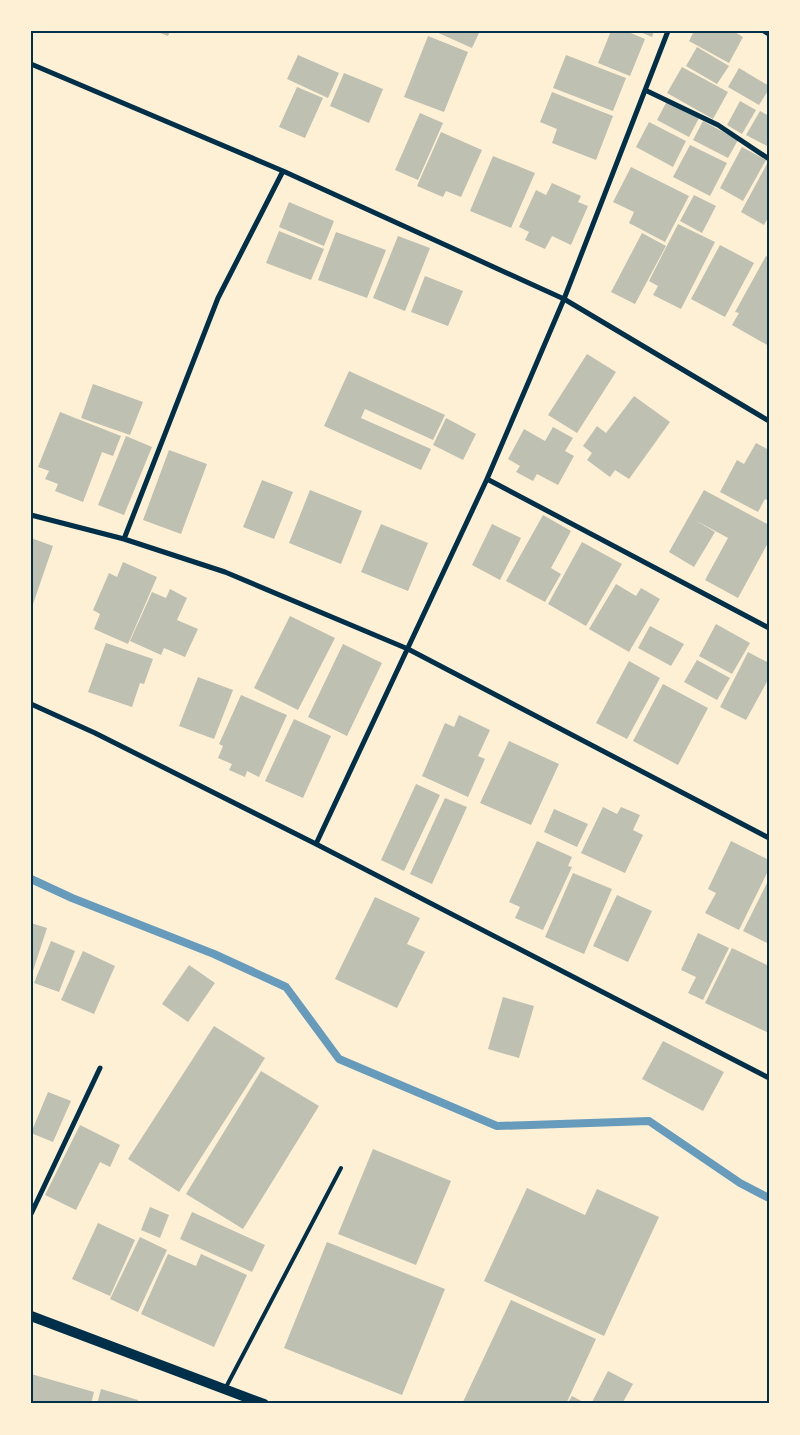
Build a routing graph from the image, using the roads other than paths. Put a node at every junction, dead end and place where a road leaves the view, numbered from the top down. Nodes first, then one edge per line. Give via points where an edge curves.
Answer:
1 (668, 31) edge
2 (764, 31) edge
3 (769, 34) edge
4 (31, 64) edge
5 (645, 90) junction
6 (769, 159) edge
7 (283, 171) junction
8 (564, 299) junction
9 (769, 421) edge
10 (487, 479) junction
11 (31, 514) edge
12 (124, 539) junction
13 (769, 628) edge
14 (408, 649) junction
15 (31, 704) edge
16 (769, 838) edge
17 (316, 844) junction
18 (100, 1068) dead end
19 (769, 1078) edge
20 (341, 1168) dead end
21 (31, 1214) edge
22 (31, 1316) edge
23 (225, 1389) junction
24 (264, 1404) edge

1 - 5 street
2 - 3 street
4 - 7 street
5 - 6 street via 718,125
5 - 8 street
7 - 8 street
7 - 12 street via 218,298
8 - 9 street
8 - 10 street
10 - 13 street
10 - 14 street
11 - 12 street
12 - 14 street via 225,572
14 - 16 street
14 - 17 street
15 - 17 street
17 - 19 street
18 - 21 street
20 - 23 lane
22 - 23 main road
23 - 24 main road

